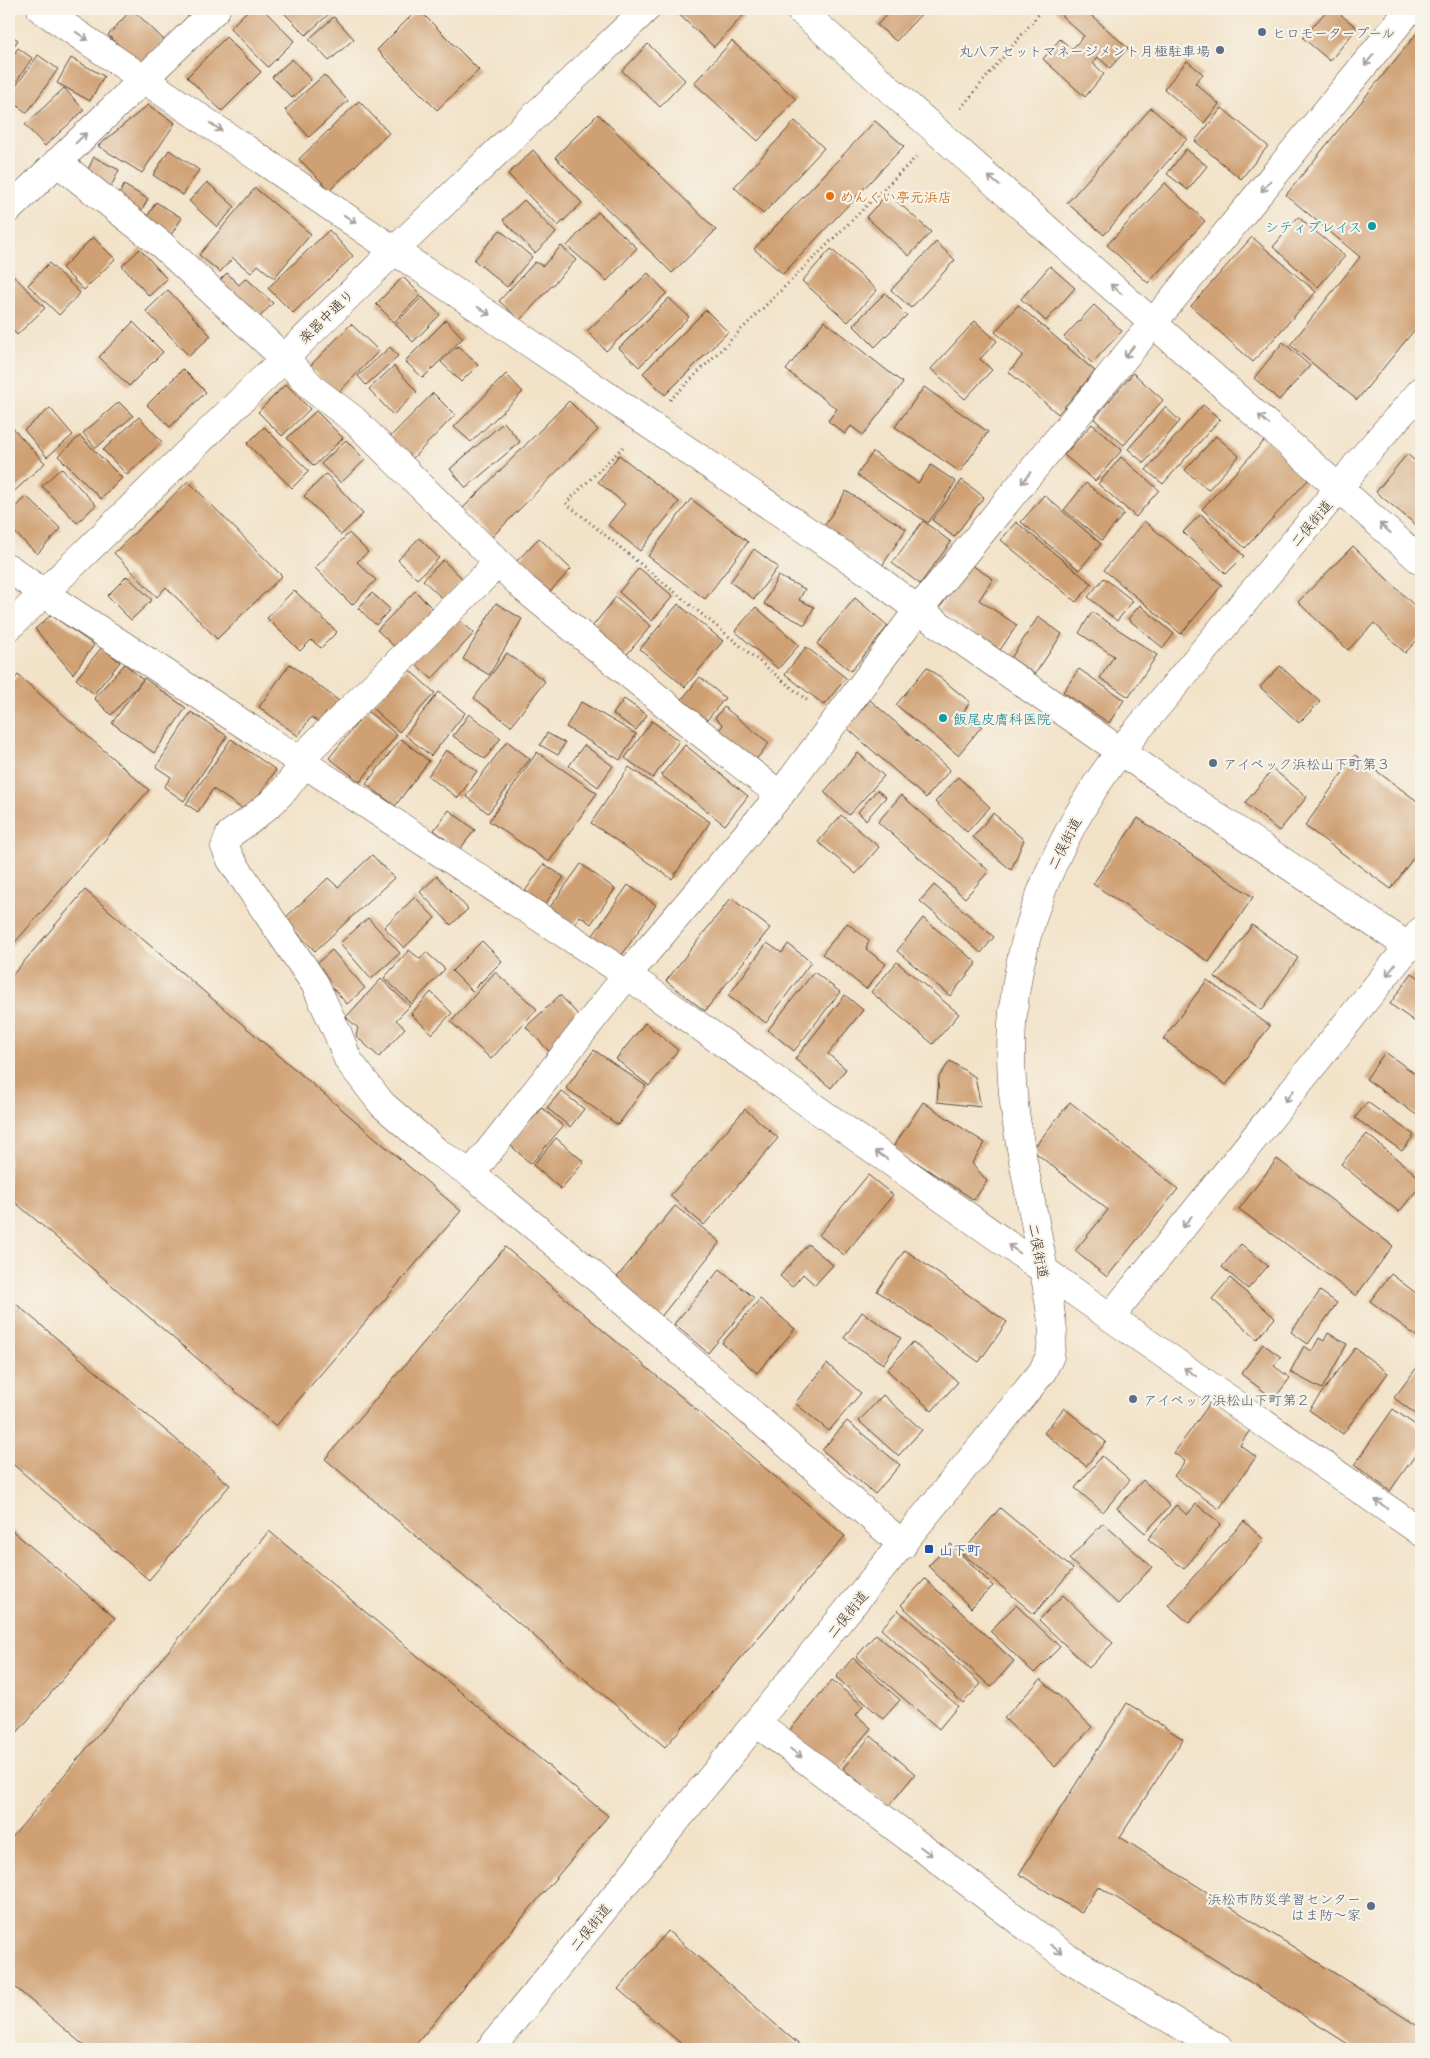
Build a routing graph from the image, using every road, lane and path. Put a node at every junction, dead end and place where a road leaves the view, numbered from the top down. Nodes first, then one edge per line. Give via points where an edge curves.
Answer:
1 (41, 9) edge
2 (216, 9) edge
3 (646, 9) edge
4 (799, 9) edge
5 (1043, 9) edge
6 (1410, 9) edge
7 (143, 78) junction
8 (940, 133) junction
9 (57, 162) junction
10 (9, 209) edge
11 (395, 250) junction
12 (1154, 322) junction
13 (284, 358) junction
14 (1421, 391) edge
15 (647, 423) junction
16 (1340, 487) junction
17 (1421, 561) edge
18 (497, 564) junction
19 (9, 568) edge
20 (43, 593) junction
21 (918, 610) junction
22 (9, 627) edge
23 (835, 723) junction
24 (1120, 751) junction
25 (302, 762) junction
26 (780, 795) junction
27 (1415, 939) edge
28 (627, 975) junction
29 (471, 1174) junction
30 (1042, 1268) junction
31 (1110, 1317) junction
32 (1421, 1532) edge
33 (903, 1544) junction
34 (757, 1723) junction
35 (490, 2049) edge
36 (1220, 2049) edge

1 -> 7 street
2 - 7 street
3 - 11 street, 楽器中通り
4 - 8 street
5 - 8 path
6 -> 12 street
9 -> 7 street
7 -> 11 street
12 -> 8 street
8 - 15 path
9 - 10 street
9 - 13 street via 162,245
11 - 13 street, 楽器中通り
11 -> 15 street
16 -> 12 street
12 -> 21 street
13 - 18 street via 316,391 353,419
13 - 20 street, 楽器中通り
14 - 16 street, 二俣街道
15 - 21 street via 870,573
15 - 23 path via 566,504
17 -> 16 street
16 - 24 street, 二俣街道
18 - 25 street
18 - 26 street
19 - 20 street
20 - 22 street, 楽器中通り
20 - 25 street
21 - 23 street
21 - 24 street
23 - 26 street
24 - 27 street
24 - 30 street, 二俣街道 via 1088,797 1061,845 1038,897 1015,987 1010,1037 1015,1110
25 - 28 street
25 - 29 street via 285,788 250,821 230,834 225,847 315,984 348,1060 382,1104 436,1151
26 - 28 street
27 -> 31 street
28 - 29 street
30 -> 28 street
29 - 33 street
30 - 31 street
30 - 33 street, 二俣街道 via 1053,1331 1050,1356 1042,1372
32 -> 31 street
33 - 34 street, 二俣街道
34 - 35 street, 二俣街道
34 -> 36 street via 1068,1958

